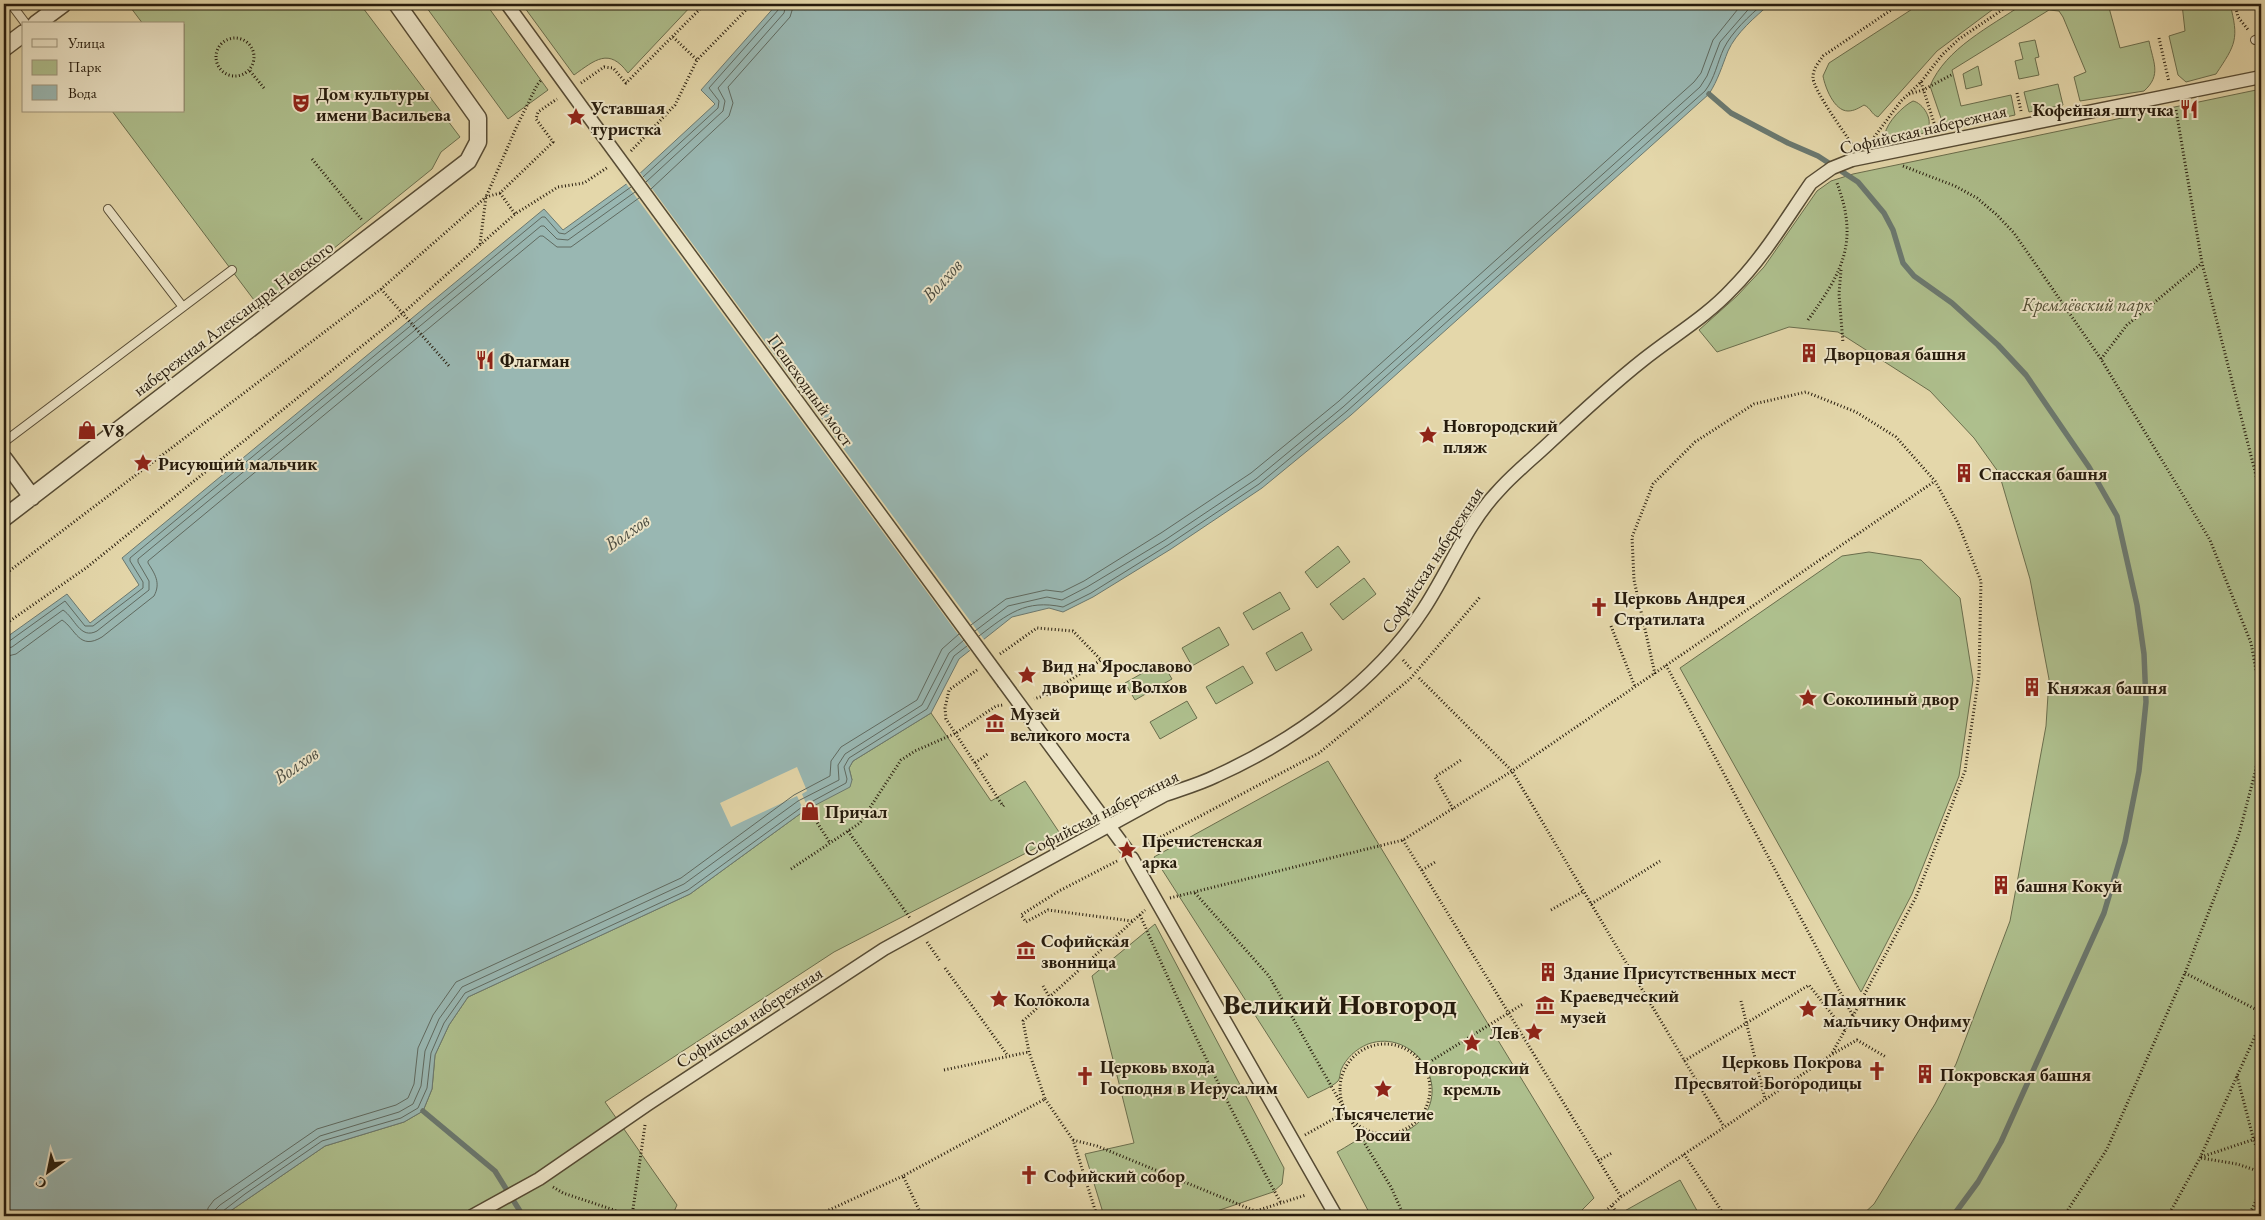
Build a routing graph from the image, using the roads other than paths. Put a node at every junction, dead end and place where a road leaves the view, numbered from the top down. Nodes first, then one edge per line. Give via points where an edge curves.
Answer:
1 (11, 4) edge
2 (62, 4) edge
3 (397, 4) edge
4 (507, 4) edge
5 (24, 22) edge
6 (39, 22) edge
7 (22, 34) edge
8 (4, 48) edge
9 (2261, 77) edge
10 (108, 209) dead end
11 (232, 270) dead end
12 (183, 307) junction
13 (4, 442) edge
14 (4, 459) edge
15 (32, 497) junction
16 (4, 518) edge
17 (1110, 824) junction
18 (472, 1216) edge
19 (1336, 1216) edge

1 - 5 lane
2 - 6 street
3 - 15 street, набережная Александра Невского via 478,118 478,142 468,161
4 - 17 street, Пешеходный мост, bridge
7 - 8 street
9 - 17 street, Софийская набережная via 1856,159 1832,168 1811,184 1732,290 1590,405 1501,488 1459,544 1423,610 1394,650 1370,673 1322,714 1252,760 1165,795
10 - 12 lane
11 - 12 lane
12 - 13 lane
14 - 15 street
15 - 16 street, набережная Александра Невского
17 - 18 street, Софийская набережная via 884,949 523,1190
17 - 19 street, Пешеходный мост

